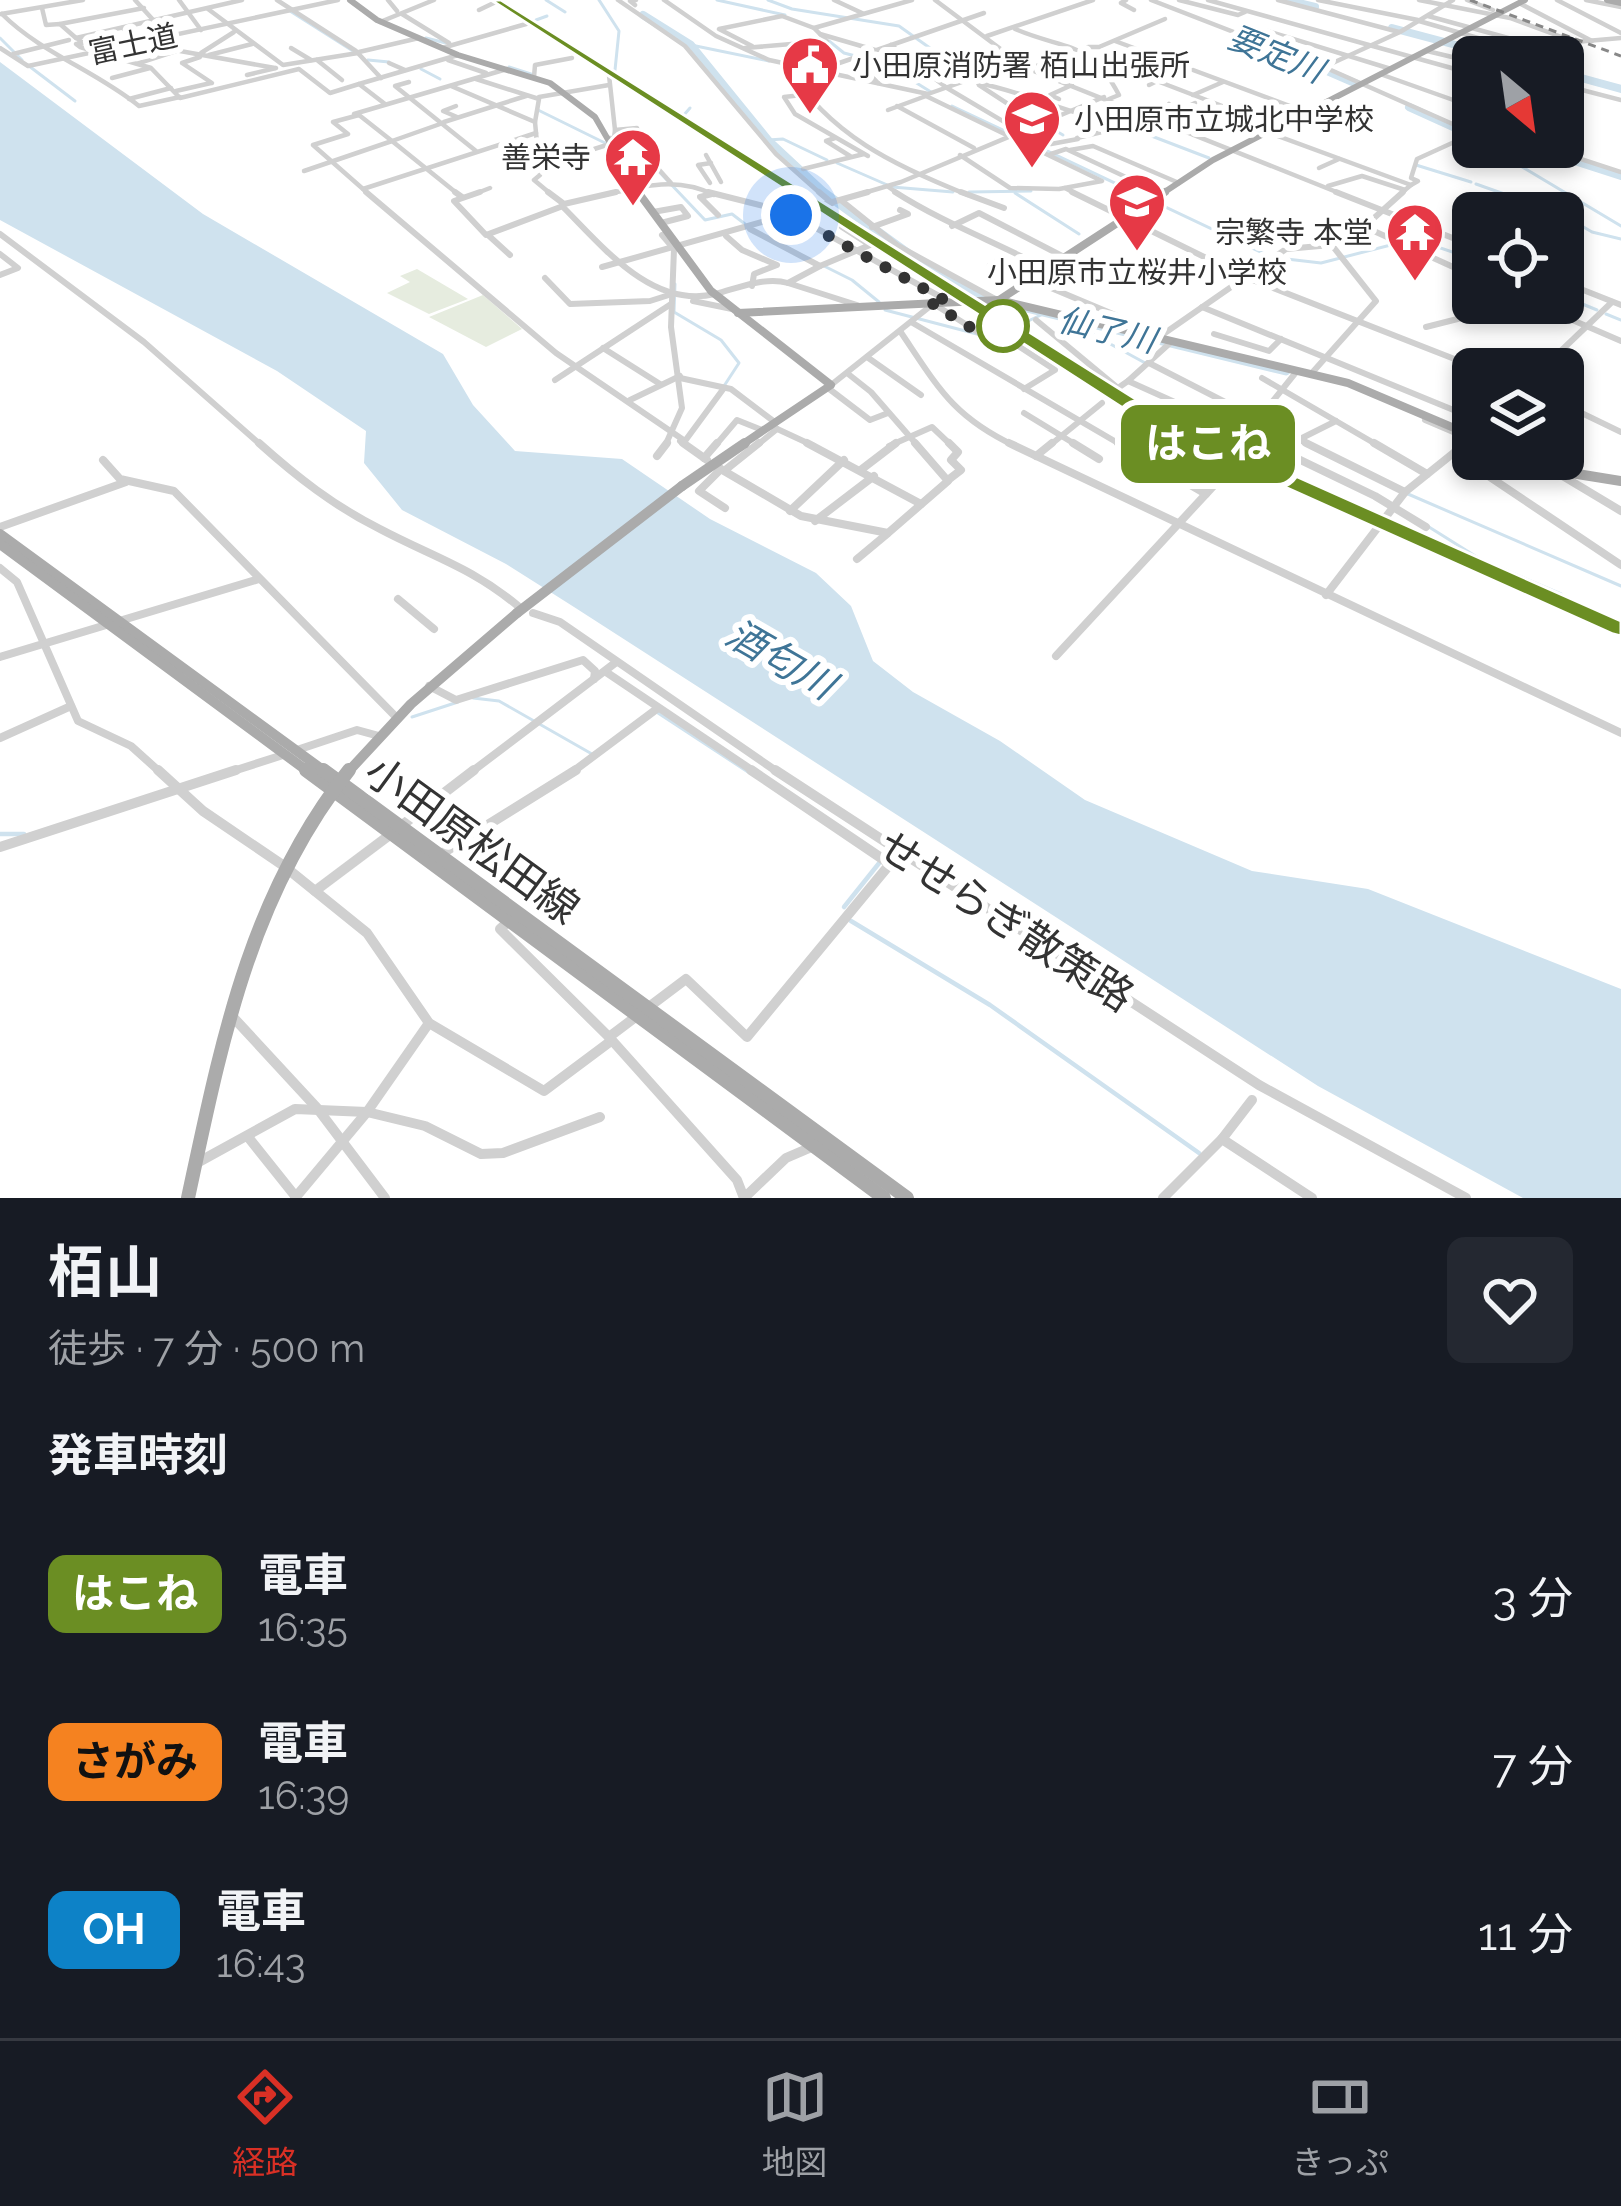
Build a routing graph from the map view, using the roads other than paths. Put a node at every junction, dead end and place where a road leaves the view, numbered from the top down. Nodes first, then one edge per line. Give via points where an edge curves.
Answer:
1 (83, 0) edge
2 (136, 0) edge
3 (179, 0) edge
4 (242, 0) edge
5 (338, 0) edge
6 (350, 0) edge
7 (388, 0) edge
8 (434, 0) edge
9 (500, 0) edge
10 (619, 0) edge
11 (664, 0) edge
12 (834, 0) edge
13 (891, 0) edge
14 (912, 0) edge
15 (934, 0) edge
16 (1092, 0) edge
17 (1126, 0) edge
18 (1151, 0) edge
19 (1179, 0) edge
20 (1208, 0) edge
21 (1278, 0) edge
22 (1323, 0) edge
23 (1453, 0) edge
24 (1467, 0) edge
25 (1557, 0) edge
26 (1586, 0) edge
27 (1606, 0) edge
28 (22, 1) edge
29 (277, 1) edge
30 (1425, 1) edge
31 (218, 2) edge
32 (1522, 2) edge
33 (1288, 3) edge
34 (898, 4) junction
35 (1444, 5) junction
36 (1621, 5) edge
37 (33, 7) junction
38 (42, 8) junction
39 (144, 8) junction
40 (207, 8) junction
41 (851, 8) junction
42 (290, 10) junction
43 (479, 10) dead end
44 (1134, 10) dead end
45 (1246, 11) junction
46 (188, 12) junction
47 (834, 12) dead end
48 (399, 13) junction
49 (984, 13) dead end
50 (1, 14) edge
51 (864, 14) junction
52 (1498, 14) junction
53 (1238, 15) junction
54 (1262, 16) junction
55 (1428, 16) junction
56 (1165, 19) dead end
57 (1274, 19) junction
58 (154, 20) junction
59 (965, 20) junction
60 (382, 21) junction
61 (1419, 21) junction
62 (60, 23) junction
63 (526, 24) dead end
64 (1220, 25) junction
65 (224, 26) junction
66 (1248, 26) dead end
67 (121, 27) junction
68 (814, 28) junction
69 (1257, 28) junction
70 (1471, 28) junction
71 (1015, 29) junction
72 (201, 30) junction
73 (1402, 31) junction
74 (234, 32) junction
75 (1460, 33) junction
76 (820, 34) junction
77 (167, 35) junction
78 (1621, 35) edge
79 (722, 36) junction
80 (987, 36) junction
81 (1471, 36) edge
82 (1500, 36) edge
83 (1558, 36) edge
84 (418, 38) junction
85 (74, 39) junction
86 (144, 40) junction
87 (1115, 41) junction
88 (1584, 41) edge
89 (1590, 41) junction
90 (252, 44) junction
91 (891, 45) junction
92 (445, 46) junction
93 (1087, 46) junction
94 (1370, 46) junction
95 (46, 47) junction
96 (0, 48) edge
97 (291, 48) dead end
98 (744, 48) junction
99 (752, 48) junction
100 (1608, 48) dead end
101 (177, 50) junction
102 (876, 50) junction
103 (1427, 50) junction
104 (95, 51) junction
105 (358, 53) junction
106 (11, 54) junction
107 (203, 55) junction
108 (458, 55) junction
109 (0, 57) edge
110 (70, 57) junction
111 (1098, 57) junction
112 (1452, 57) edge
113 (572, 58) dead end
114 (854, 58) junction
115 (1346, 58) junction
116 (1412, 58) junction
117 (240, 60) dead end
118 (447, 60) junction
119 (315, 61) junction
120 (590, 61) dead end
121 (846, 61) junction
122 (139, 62) junction
123 (389, 63) dead end
124 (1016, 63) junction
125 (429, 64) junction
126 (786, 65) junction
127 (279, 67) junction
128 (502, 67) junction
129 (1324, 67) junction
130 (151, 68) junction
131 (416, 68) junction
132 (1026, 68) junction
133 (1391, 68) junction
134 (1452, 68) edge
135 (262, 71) junction
136 (406, 71) junction
137 (817, 71) junction
138 (1380, 74) junction
139 (247, 75) dead end
140 (485, 75) junction
141 (1167, 76) dead end
142 (112, 78) dead end
143 (381, 78) junction
144 (538, 78) junction
145 (476, 79) junction
146 (342, 80) dead end
147 (793, 80) junction
148 (864, 81) junction
149 (975, 81) junction
150 (1157, 81) junction
151 (409, 82) dead end
152 (1224, 82) junction
153 (359, 84) junction
154 (1073, 84) junction
155 (1148, 85) dead end
156 (1359, 85) junction
157 (451, 86) junction
158 (609, 86) junction
159 (885, 86) junction
160 (947, 88) junction
161 (1584, 91) edge
162 (176, 92) junction
163 (873, 92) dead end
164 (564, 93) junction
165 (930, 94) junction
166 (803, 95) junction
167 (1193, 95) junction
168 (526, 96) junction
169 (410, 97) junction
170 (538, 98) junction
171 (1106, 98) junction
172 (1452, 100) edge
173 (1621, 100) edge
174 (1064, 101) dead end
175 (386, 104) junction
176 (1169, 104) dead end
177 (1195, 104) dead end
178 (499, 105) junction
179 (456, 106) dead end
180 (1072, 109) junction
181 (1230, 109) dead end
182 (1306, 112) junction
183 (458, 118) junction
184 (822, 118) junction
185 (1159, 119) junction
186 (332, 120) dead end
187 (535, 122) junction
188 (810, 122) junction
189 (443, 123) junction
190 (1038, 124) junction
191 (1452, 124) edge
192 (1267, 132) junction
193 (536, 133) junction
194 (1014, 133) junction
195 (837, 137) junction
196 (1077, 138) junction
197 (392, 141) junction
198 (612, 141) junction
199 (1452, 142) edge
200 (639, 145) junction
201 (1090, 146) junction
202 (976, 148) junction
203 (877, 150) junction
204 (1233, 150) junction
205 (476, 151) junction
206 (1052, 151) junction
207 (1069, 151) junction
208 (1325, 153) junction
209 (706, 154) dead end
210 (958, 154) junction
211 (866, 155) junction
212 (572, 156) dead end
213 (852, 157) junction
214 (1340, 158) junction
215 (1310, 160) dead end
216 (1584, 160) edge
217 (332, 162) junction
218 (711, 163) junction
219 (426, 166) junction
220 (1318, 168) dead end
221 (803, 169) dead end
222 (304, 171) dead end
223 (921, 172) junction
224 (1621, 172) edge
225 (710, 183) junction
226 (1179, 183) junction
227 (672, 184) junction
228 (697, 185) junction
229 (889, 185) junction
230 (634, 186) junction
231 (1325, 187) junction
232 (490, 188) dead end
233 (1408, 188) junction
234 (363, 189) junction
235 (1067, 189) junction
236 (712, 194) junction
237 (1162, 194) junction
238 (462, 197) junction
239 (835, 202) junction
240 (563, 205) junction
241 (900, 209) dead end
242 (1384, 211) junction
243 (652, 212) junction
244 (718, 215) dead end
245 (791, 215) junction
246 (987, 217) junction
247 (1125, 218) junction
248 (661, 223) junction
249 (842, 227) dead end
250 (872, 227) junction
251 (950, 227) junction
252 (1364, 227) junction
253 (748, 228) junction
254 (0, 234) edge
255 (488, 235) junction
256 (725, 235) junction
257 (1452, 238) edge
258 (1331, 245) junction
259 (675, 250) junction
260 (854, 253) junction
261 (0, 254) edge
262 (511, 255) dead end
263 (1064, 257) junction
264 (997, 261) dead end
265 (621, 263) junction
266 (820, 266) junction
267 (1452, 266) edge
268 (602, 267) dead end
269 (1046, 268) junction
270 (0, 275) edge
271 (1245, 277) junction
272 (545, 278) dead end
273 (1025, 282) junction
274 (788, 283) junction
275 (752, 286) junction
276 (1584, 291) edge
277 (715, 295) junction
278 (674, 296) junction
279 (690, 300) junction
280 (948, 302) junction
281 (999, 302) junction
282 (934, 303) junction
283 (1610, 303) junction
284 (857, 305) junction
285 (1621, 305) edge
286 (1202, 307) junction
287 (735, 311) junction
288 (1036, 320) dead end
289 (1360, 320) junction
290 (1452, 320) edge
291 (911, 322) junction
292 (1579, 324) edge
293 (1426, 327) dead end
294 (1586, 327) junction
295 (900, 331) junction
296 (1214, 334) dead end
297 (1281, 339) junction
298 (1621, 340) edge
299 (1165, 342) junction
300 (1241, 342) junction
301 (603, 348) junction
302 (1564, 348) edge
303 (867, 357) junction
304 (1232, 357) junction
305 (1324, 357) junction
306 (1452, 358) edge
307 (1149, 363) junction
308 (577, 366) junction
309 (1296, 372) junction
310 (847, 373) junction
311 (1311, 374) junction
312 (680, 377) junction
313 (1262, 378) dead end
314 (555, 380) dead end
315 (1128, 380) junction
316 (660, 384) junction
317 (830, 386) junction
318 (724, 388) junction
319 (1286, 388) junction
320 (1024, 389) junction
321 (921, 394) dead end
322 (631, 400) junction
323 (1391, 402) junction
324 (1102, 403) dead end
325 (1452, 409) edge
326 (888, 412) junction
327 (1383, 412) dead end
328 (1024, 413) dead end
329 (1584, 414) edge
330 (1082, 418) junction
331 (1337, 420) junction
332 (1270, 425) junction
333 (772, 427) junction
334 (1215, 429) dead end
335 (1452, 429) edge
336 (1621, 432) edge
337 (673, 434) junction
338 (1061, 436) junction
339 (910, 437) junction
340 (1257, 439) junction
341 (1298, 440) junction
342 (684, 441) junction
343 (1250, 446) junction
344 (1452, 454) edge
345 (1290, 455) junction
346 (656, 456) dead end
347 (1036, 456) junction
348 (103, 460) dead end
349 (844, 460) junction
350 (1099, 460) dead end
351 (713, 464) junction
352 (1278, 467) dead end
353 (862, 469) junction
354 (1427, 474) junction
355 (874, 476) junction
356 (1584, 476) edge
357 (1500, 480) edge
358 (1573, 480) edge
359 (128, 481) junction
360 (948, 481) junction
361 (1621, 481) edge
362 (1405, 492) junction
363 (1206, 494) junction
364 (921, 504) junction
365 (1391, 507) junction
366 (725, 508) dead end
367 (790, 511) junction
368 (1621, 511) edge
369 (815, 521) junction
370 (1178, 524) junction
371 (1426, 527) dead end
372 (0, 530) edge
373 (888, 532) junction
374 (0, 544) edge
375 (857, 559) dead end
376 (1621, 565) edge
377 (0, 568) edge
378 (14, 578) junction
379 (259, 579) junction
380 (0, 584) edge
381 (1326, 595) junction
382 (398, 599) dead end
383 (518, 609) junction
384 (533, 613) dead end
385 (116, 625) junction
386 (434, 628) dead end
387 (47, 645) junction
388 (1056, 656) dead end
389 (0, 657) edge
390 (610, 667) junction
391 (594, 681) junction
392 (428, 686) junction
393 (71, 706) junction
394 (658, 708) junction
395 (396, 719) junction
396 (1621, 733) edge
397 (381, 734) junction
398 (0, 738) edge
399 (289, 753) junction
400 (176, 788) junction
401 (337, 788) junction
402 (396, 830) junction
403 (0, 847) edge
404 (437, 856) junction
405 (284, 866) junction
406 (315, 891) junction
407 (509, 921) junction
408 (642, 1012) junction
409 (230, 1013) junction
410 (429, 1023) junction
411 (610, 1038) junction
412 (1252, 1100) dead end
413 (317, 1108) junction
414 (367, 1112) junction
415 (601, 1117) dead end
416 (248, 1137) junction
417 (1222, 1139) junction
418 (343, 1143) junction
419 (814, 1146) junction
420 (195, 1164) junction
421 (295, 1197) edge
422 (188, 1198) edge
423 (385, 1198) edge
424 (884, 1198) edge
425 (907, 1198) edge
426 (1163, 1198) edge
427 (1312, 1198) edge
428 (1466, 1198) edge

1 - 38 street
2 - 39 street
3 - 46 street
4 - 31 street
5 - 42 street, 富士道
6 - 60 main road
7 - 48 street
8 - 48 street
9 - 43 street
10 - 239 street via 686,46 776,154
11 - 79 street
12 - 41 street
13 - 34 street
14 - 34 street
15 - 59 street
16 - 71 street
17 - 44 street via 1120,2
18 - 64 street
19 - 53 street
20 - 45 street
21 - 33 street
22 - 61 street
23 - 35 street
24 - 52 street
25 - 78 street
26 - 36 street
27 - 36 main road
28 - 37 street
29 - 42 street
30 - 35 street
31 - 40 street
32 - 52 main road
32 - 89 street
33 - 54 street
33 - 73 street
34 - 51 street
35 - 52 street
35 - 55 street
37 - 38 street
37 - 50 street
38 - 62 street via 46,25
39 - 58 street
39 - 62 street
40 - 46 street
40 - 65 street
41 - 47 street
41 - 51 street
42 - 65 street, 富士道
42 - 105 street
45 - 53 street
45 - 54 street
46 - 58 street
46 - 72 street
48 - 60 street
48 - 92 street
49 - 59 street
50 - 95 street
51 - 68 street
52 - 70 main road
52 - 83 street
53 - 64 street
54 - 57 street
55 - 61 street
55 - 70 street
56 - 87 street
57 - 69 street
57 - 94 street
58 - 67 street
58 - 77 street
59 - 80 street
59 - 91 street
60 - 84 main road
61 - 73 street
61 - 75 street
62 - 85 street
63 - 92 street
64 - 129 street
65 - 72 street, 富士道
65 - 74 street
66 - 69 street
67 - 85 street
67 - 86 street
68 - 76 street
68 - 79 street via 782,16 718,29
69 - 115 street
70 - 75 main road
70 - 82 street
71 - 80 street
71 - 93 street
72 - 77 street, 富士道
73 - 94 street
74 - 90 street
74 - 107 street
75 - 81 street
75 - 103 main road
76 - 99 street via 827,41 808,47
76 - 102 street
77 - 86 street, 富士道
78 - 89 street
79 - 98 street
79 - 99 street
80 - 124 street
84 - 92 main road
84 - 105 street
85 - 95 street
85 - 104 street
85 - 106 street, bridge
86 - 101 street
86 - 104 street, 富士道
87 - 93 street
87 - 152 street
88 - 89 street
89 - 100 street
90 - 107 street
90 - 127 street
91 - 102 street
91 - 160 street
92 - 108 main road
93 - 111 street
94 - 115 street
94 - 116 street
95 - 110 street
96 - 106 street
97 - 119 street
98 - 99 street
98 - 126 street
101 - 107 street
101 - 122 street
102 - 114 street
103 - 112 street
103 - 116 main road
104 - 110 street, 富士道
104 - 122 street
105 - 119 street
105 - 143 street
106 - 109 street, bridge
106 - 110 street, 富士道 via 25,66
107 - 127 street
107 - 162 street via 182,63 212,83
108 - 118 street
108 - 128 main road
110 - 162 street via 129,99
111 - 132 street
111 - 171 street via 1119,94
113 - 144 street via 535,65
114 - 121 street
114 - 159 street
115 - 129 street
115 - 133 street
116 - 133 main road
116 - 134 street
117 - 135 street
118 - 125 street
118 - 140 street
119 - 127 street
119 - 146 street
120 - 158 street via 609,75
121 - 137 street
121 - 148 street
122 - 130 street
123 - 136 street
124 - 132 street
124 - 149 street
125 - 131 street
125 - 131 street via 404,62
126 - 137 street
126 - 147 street
127 - 135 street
128 - 140 street
128 - 144 main road
129 - 156 street
130 - 142 street
130 - 162 street
131 - 136 street
132 - 154 street
133 - 138 main road
135 - 139 street
136 - 143 street
137 - 147 street
137 - 148 street
138 - 156 main road
138 - 172 street
140 - 145 street
140 - 169 street
141 - 150 street
143 - 153 street
144 - 164 main road
144 - 170 street
145 - 157 street
145 - 168 street
147 - 166 street
148 - 159 street
149 - 160 street
149 - 180 street
149 - 190 street
150 - 155 street
150 - 167 street
151 - 169 street via 395,86
152 - 167 street
152 - 182 street
153 - 162 street via 330,93 302,69
153 - 175 street
154 - 171 street
154 - 174 street via 1050,95
156 - 182 main road
156 - 191 street
157 - 169 street
157 - 178 street
158 - 164 street
158 - 198 street
159 - 163 street
159 - 165 street
160 - 165 street
160 - 194 street
161 - 173 street
164 - 170 street
164 - 198 main road
165 - 194 street
165 - 202 street via 893,106
166 - 184 street
166 - 188 street via 784,98
167 - 181 street
168 - 170 street
168 - 178 street
169 - 175 street
169 - 189 street
170 - 187 street
171 - 180 street
171 - 185 street
175 - 186 street
176 - 185 street
177 - 185 street
178 - 183 street
178 - 187 street
179 - 183 street via 443,110
180 - 190 street
180 - 196 street via 1127,126
182 - 192 main road
183 - 189 street
184 - 188 street
184 - 203 street
185 - 204 street
187 - 193 street
188 - 195 street
189 - 197 street
189 - 205 street
190 - 194 street
192 - 204 main road
192 - 208 street
193 - 205 street
193 - 240 street via 534,180
194 - 202 street
194 - 206 street
195 - 211 street
195 - 213 street via 826,141
196 - 201 street
196 - 206 street
197 - 217 street
197 - 217 street via 359,115 332,122 348,134 314,146
197 - 219 street
198 - 200 street
198 - 200 street via 637,128
198 - 212 street
198 - 230 main road
199 - 233 street via 1417,159 1411,178 1418,181
200 - 227 street
201 - 207 street
201 - 226 street
202 - 210 street
203 - 211 street
203 - 223 street
204 - 226 main road
204 - 231 street
205 - 219 street
206 - 207 street
206 - 235 street via 1102,182
207 - 237 street
208 - 214 street
208 - 215 street
209 - 218 street
210 - 223 street
210 - 235 street via 1010,188
211 - 213 street
213 - 221 street
214 - 220 street
214 - 233 street
216 - 224 street
217 - 222 street
217 - 234 street
218 - 225 street via 723,181
218 - 225 street via 698,165
219 - 234 street
219 - 238 street
223 - 229 street
223 - 246 street via 1004,208
225 - 228 street
226 - 237 main road
227 - 228 street
227 - 230 street
228 - 236 street
229 - 239 street
229 - 251 street
230 - 240 street
230 - 243 main road
231 - 233 street via 1363,176
231 - 242 street
232 - 238 street
233 - 242 street
234 - 308 street
235 - 247 street
236 - 244 street via 700,197
236 - 245 street
237 - 247 main road
238 - 255 street via 454,200
239 - 245 street
239 - 250 street
240 - 255 street
240 - 265 street
241 - 250 street via 908,214
242 - 252 street
242 - 257 street
243 - 248 main road
243 - 248 street via 681,207 688,216
245 - 253 street
245 - 260 street
246 - 251 street
246 - 263 street
247 - 263 main road
247 - 271 street
248 - 259 main road
249 - 260 street via 870,244
250 - 281 street
251 - 269 street via 996,240
252 - 258 street
252 - 267 street
253 - 256 street
253 - 266 street
254 - 383 street via 144,342 315,492 482,576
255 - 262 street
256 - 259 street
256 - 275 street via 777,265 754,274
258 - 271 street via 1286,249
258 - 289 street via 1376,301
259 - 265 street
259 - 277 main road
259 - 278 street
260 - 266 street
260 - 280 street
261 - 270 street via 18,268
263 - 269 main road
264 - 273 street via 990,265
265 - 268 street
265 - 278 street
266 - 274 street
269 - 273 main road
269 - 299 street via 1061,277 1052,288
271 - 286 street
271 - 289 street
272 - 278 street via 570,304
273 - 281 main road
274 - 275 street
274 - 284 street
275 - 277 street
276 - 283 street
277 - 279 street
277 - 287 main road
278 - 279 street
278 - 301 street
278 - 312 street
279 - 287 street
280 - 281 main road
280 - 282 main road
281 - 299 main road
282 - 284 main road
282 - 291 street
282 - 320 street via 1055,370
283 - 285 street
283 - 294 street
284 - 287 main road
286 - 297 street
286 - 299 street
287 - 317 main road
288 - 315 street via 1117,390
289 - 305 street
289 - 306 street
290 - 293 street
291 - 295 street
291 - 320 street
292 - 294 street
294 - 298 street
294 - 302 street
295 - 303 street
295 - 347 street via 975,428
296 - 300 street
297 - 300 street via 1274,351
297 - 305 street
299 - 304 main road
299 - 307 street
300 - 304 street
301 - 308 street
301 - 316 street
303 - 310 street
303 - 321 street
304 - 309 main road
305 - 311 street
305 - 325 street
307 - 315 street
307 - 332 street
308 - 314 street
308 - 322 street
309 - 311 main road
309 - 319 street
310 - 317 street
310 - 326 street
311 - 323 main road
312 - 316 street
312 - 318 street
312 - 337 street
313 - 319 street
315 - 340 street
316 - 322 street
317 - 326 street via 870,420
317 - 333 main road
318 - 333 street
318 - 342 street
319 - 331 street
319 - 332 street via 1272,402
320 - 330 street
322 - 337 street
323 - 327 street
323 - 335 main road
324 - 330 street
326 - 339 street
328 - 338 street
329 - 336 street
330 - 338 street
330 - 363 street
331 - 341 street
331 - 354 street
332 - 340 street
332 - 341 street
333 - 349 street
333 - 351 street
333 - 351 street via 737,420
333 - 383 main road, bridge
334 - 343 street
337 - 342 street
337 - 346 street
338 - 347 street
338 - 350 street
339 - 353 street
339 - 360 street
339 - 360 street via 932,427 958,452 951,460 961,470
340 - 343 street
340 - 345 street
341 - 362 street
342 - 351 street
343 - 363 street
344 - 354 street
345 - 352 street
345 - 365 street
347 - 370 street
348 - 359 street
349 - 353 street
349 - 367 street
351 - 366 street via 699,491
351 - 367 street
353 - 355 street
354 - 362 street
355 - 364 street
355 - 369 street
356 - 361 main road
357 - 376 street
358 - 368 street
359 - 372 street
359 - 379 street via 174,491
360 - 364 street
362 - 365 street
363 - 370 street
364 - 373 street
365 - 371 street
365 - 381 street
367 - 369 street
369 - 373 street
370 - 381 street
370 - 388 street
372 - 385 main road, 小田原松田線
373 - 375 street
374 - 385 main road, 小田原松田線
377 - 378 street
378 - 380 street
378 - 387 street
379 - 385 street
379 - 395 street
381 - 396 street
382 - 386 street
383 - 392 main road
384 - 390 street, せせらぎ散策路 via 560,622
385 - 387 street
385 - 399 main road, 小田原松田線
387 - 389 street
387 - 393 street
390 - 391 street
390 - 394 street
390 - 428 street, せせらぎ散策路 via 1259,1085
391 - 392 street via 583,659 457,700
391 - 402 street
392 - 395 main road
393 - 398 street
393 - 400 street via 78,721 131,746
394 - 404 street via 595,759
394 - 408 street via 890,864 747,1037 686,979
395 - 397 main road
397 - 399 street via 357,730
397 - 401 main road
399 - 400 street
399 - 401 main road, 小田原松田線
400 - 403 street
400 - 405 street
401 - 402 main road, 小田原松田線
401 - 405 main road
402 - 404 main road, 小田原松田線
402 - 406 street
402 - 407 main road, 小田原松田線
404 - 408 main road, 小田原松田線
405 - 406 street
405 - 409 main road
406 - 410 street via 377,943
407 - 408 main road, 小田原松田線
407 - 411 street via 500,929
408 - 411 street
408 - 419 main road, 小田原松田線
408 - 425 main road, 小田原松田線
409 - 413 street
409 - 420 main road
410 - 411 street via 544,1091
410 - 414 street
411 - 419 street via 737,1180 744,1198 785,1158
412 - 417 street
413 - 414 street
413 - 416 street via 295,1109
413 - 418 street
414 - 415 street via 425,1126 481,1154
414 - 418 street
416 - 420 street
416 - 421 street
417 - 426 street
417 - 427 street
418 - 421 street
418 - 423 street
419 - 424 main road, 小田原松田線
420 - 422 main road

